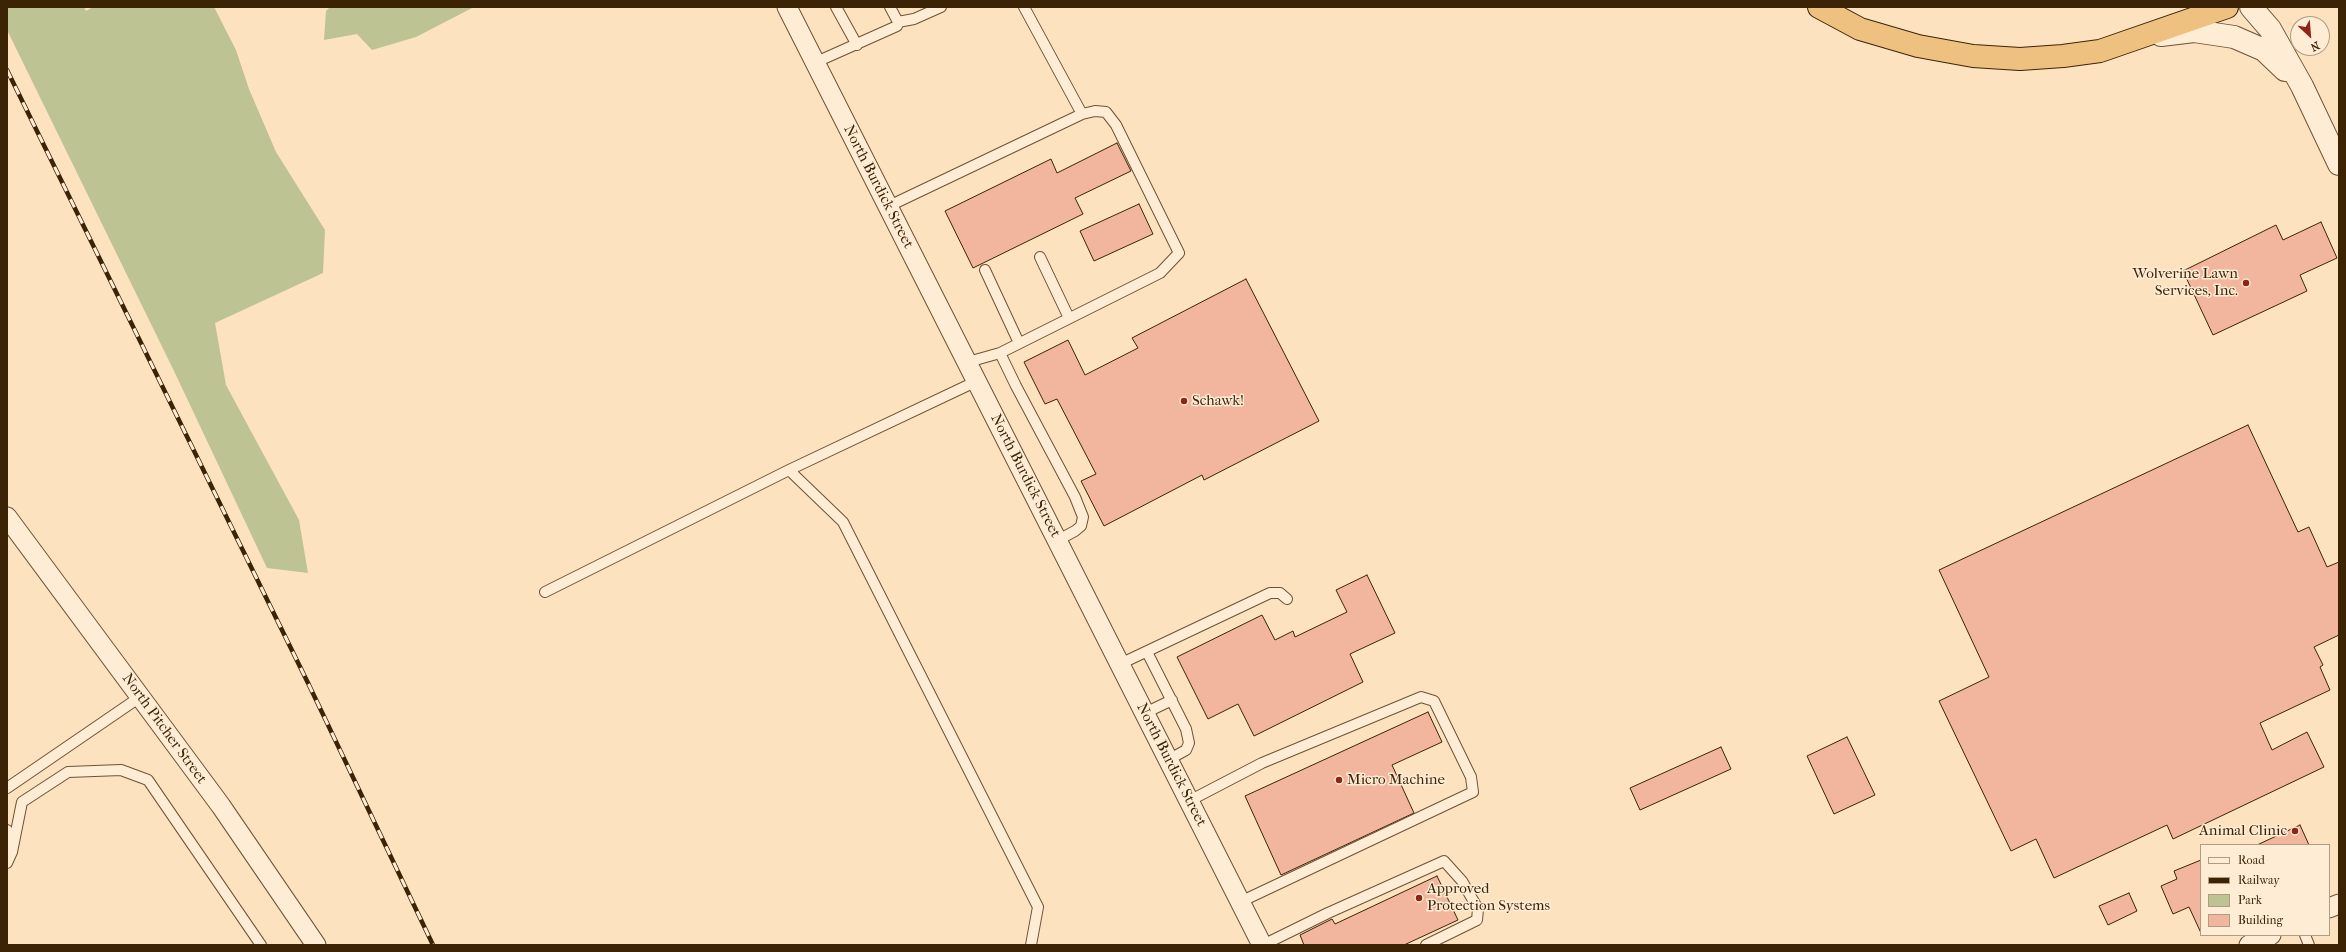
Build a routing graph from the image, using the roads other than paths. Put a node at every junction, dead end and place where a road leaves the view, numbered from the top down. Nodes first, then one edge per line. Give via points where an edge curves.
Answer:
1 (787, 7) edge
2 (836, 7) edge
3 (890, 7) edge
4 (941, 7) edge
5 (1024, 7) edge
6 (1819, 7) edge
7 (2227, 7) edge
8 (2251, 7) edge
9 (898, 22) junction
10 (2141, 38) junction
11 (857, 45) junction
12 (814, 63) junction
13 (2302, 86) junction
14 (1082, 114) junction
15 (2339, 164) edge
16 (889, 206) junction
17 (1040, 257) dead end
18 (985, 270) dead end
19 (1069, 318) junction
20 (1020, 343) junction
21 (1000, 353) junction
22 (968, 362) junction
23 (977, 381) junction
24 (789, 470) junction
25 (7, 517) edge
26 (1058, 540) junction
27 (545, 592) dead end
28 (1287, 599) dead end
29 (1147, 652) junction
30 (1120, 664) junction
31 (140, 697) junction
32 (1172, 700) junction
33 (1145, 713) junction
34 (1168, 760) junction
35 (7, 788) edge
36 (1189, 801) junction
37 (7, 830) edge
38 (12, 852) junction
39 (7, 863) edge
40 (1240, 902) junction
41 (2269, 936) edge
42 (261, 945) edge
43 (316, 945) edge
44 (1030, 945) edge
45 (1262, 945) edge
46 (1426, 945) edge
47 (2249, 945) edge

1 - 12 street, North Burdick Street
2 - 11 lane
3 - 9 lane
4 - 9 lane via 914,19
5 - 14 lane
6 - 10 highway via 1860,29 1918,46 1973,56 2020,59 2063,56 2100,51
7 - 10 highway
8 - 13 street via 2270,29
9 - 11 lane via 896,26
10 - 13 street via 2194,31 2234,37 2264,50
11 - 12 lane
12 - 16 street, North Burdick Street
13 - 15 street
14 - 16 lane
14 - 19 lane via 1106,112 1116,124 1179,253 1160,272
16 - 22 street, North Burdick Street
17 - 19 lane
18 - 20 lane
19 - 20 lane
20 - 21 lane
21 - 22 lane
21 - 26 lane via 1083,517 1081,526
22 - 23 street, North Burdick Street
23 - 24 lane
23 - 26 street, North Burdick Street
24 - 27 lane
24 - 44 lane via 843,522 1038,907
25 - 31 street, North Pitcher Street
26 - 30 street, North Burdick Street
28 - 29 lane via 1280,593 1270,593
29 - 30 lane
29 - 32 lane
30 - 33 street, North Burdick Street
31 - 35 lane
31 - 43 street, North Pitcher Street via 221,806
32 - 33 lane
32 - 34 lane via 1186,729 1189,743 1186,750
33 - 34 street, North Burdick Street
34 - 36 street, North Burdick Street
36 - 40 street, North Burdick Street
36 - 40 lane via 1262,764 1421,697 1434,701 1471,777 1473,792
37 - 38 lane
38 - 39 lane
38 - 42 lane via 22,802 68,772 121,770 148,780
40 - 45 street, North Burdick Street
41 - 47 street
45 - 46 lane via 1444,861 1462,881 1478,909 1477,920

